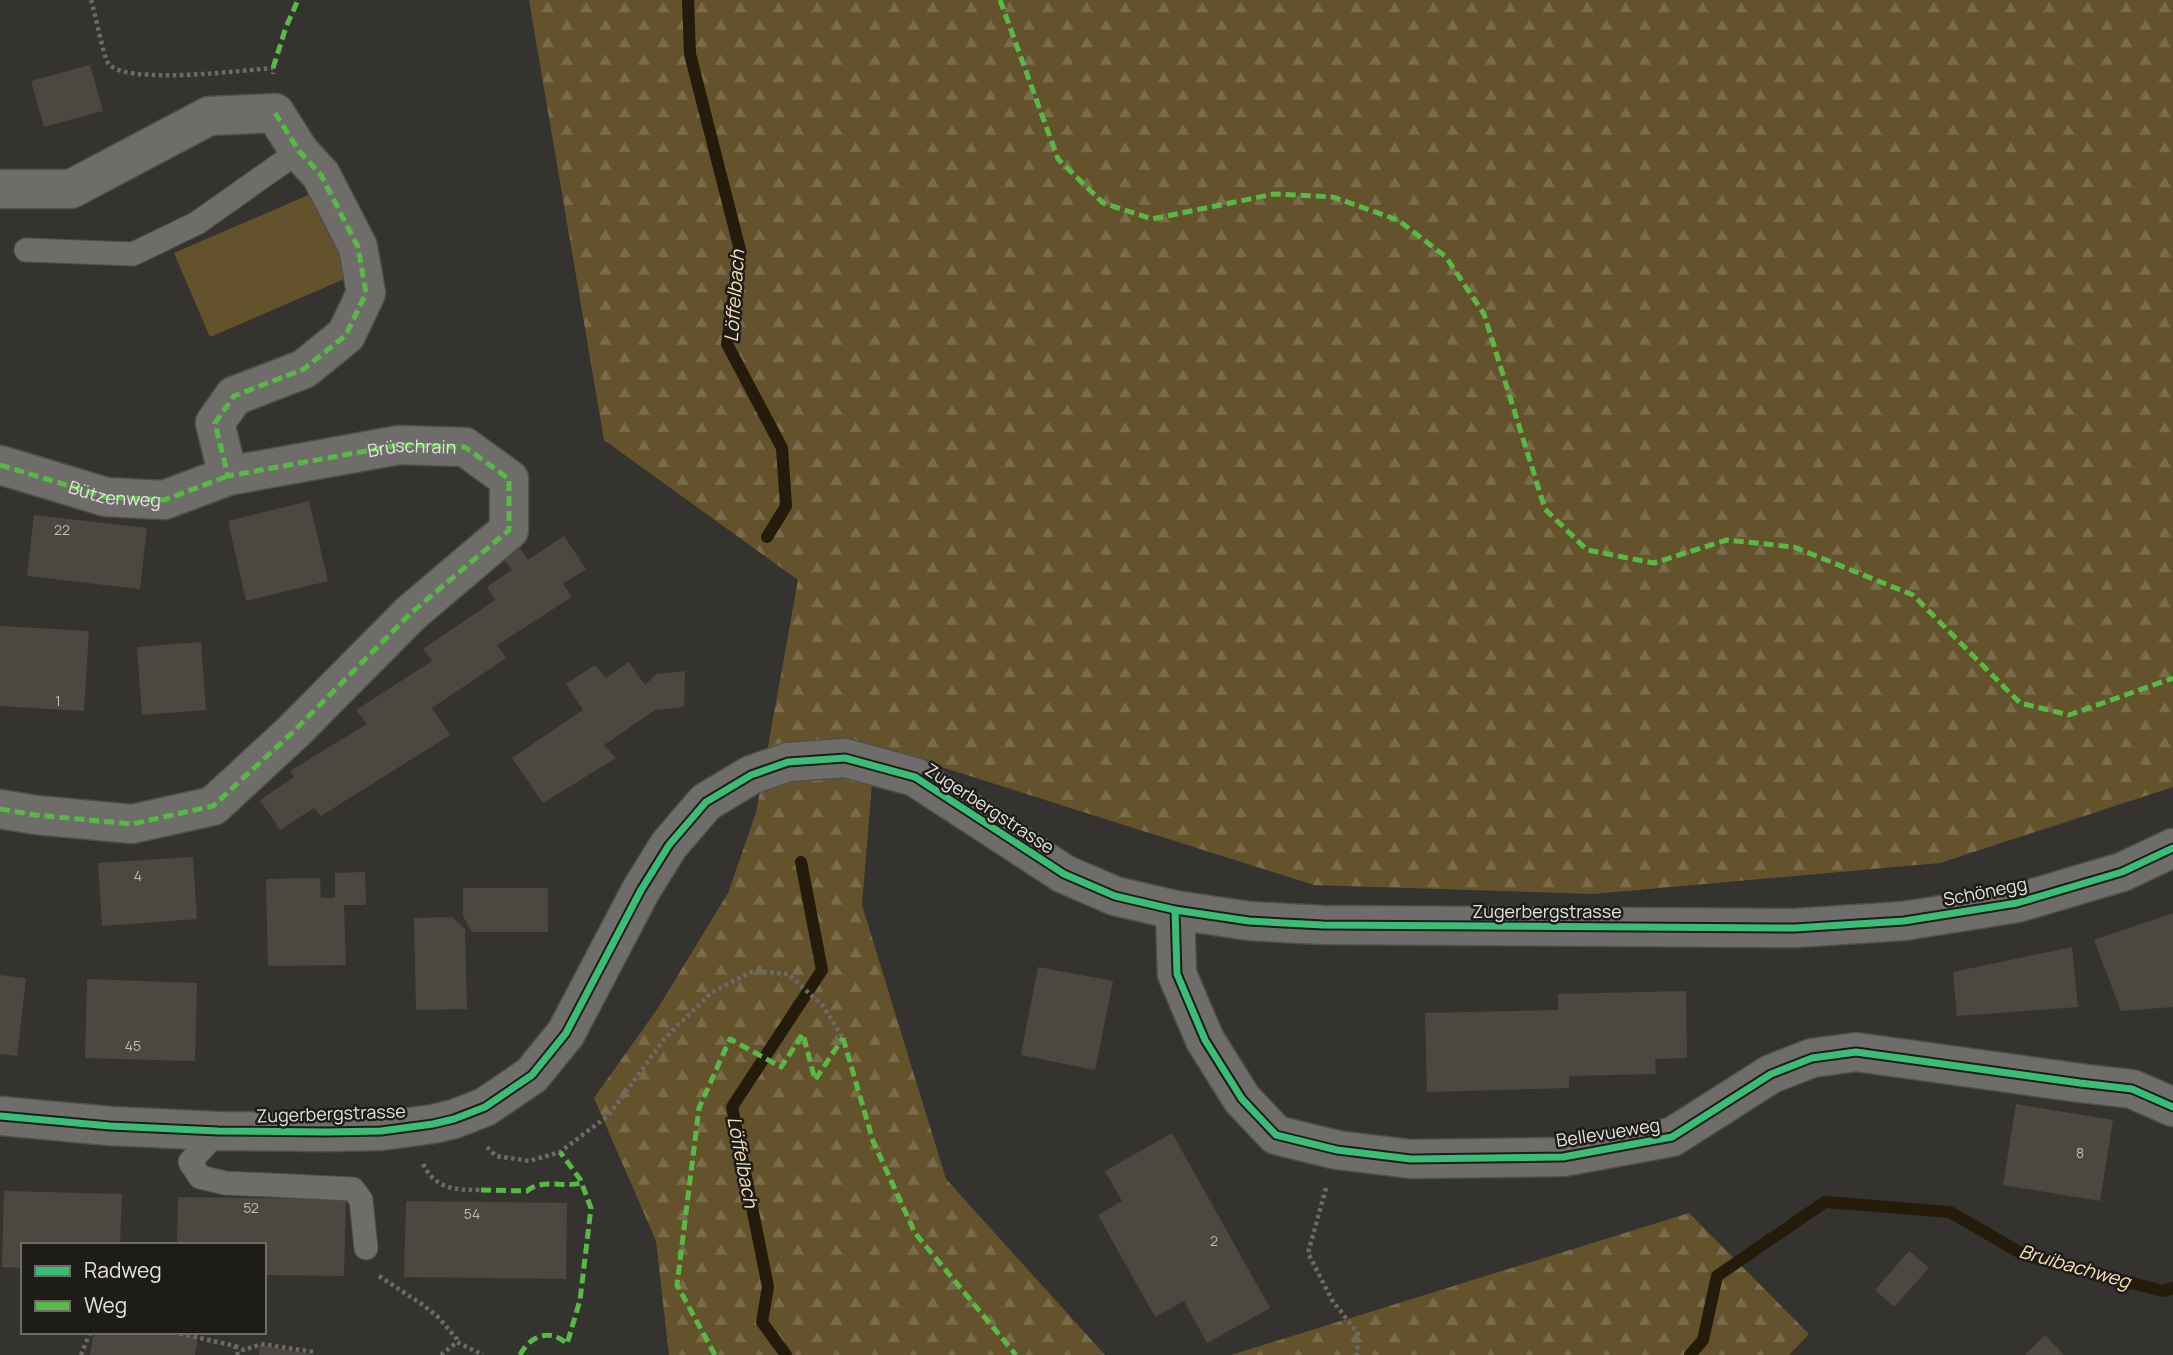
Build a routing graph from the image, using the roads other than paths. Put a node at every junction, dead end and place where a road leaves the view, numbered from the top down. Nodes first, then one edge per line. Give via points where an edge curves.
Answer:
1 (299, 151) junction
2 (0, 189) edge
3 (26, 250) dead end
4 (0, 465) edge
5 (228, 476) junction
6 (0, 809) edge
7 (2173, 848) edge
8 (1175, 910) junction
9 (1795, 928) joint
10 (2173, 1107) edge
11 (0, 1115) edge
12 (218, 1131) junction
13 (366, 1248) road end

1 - 2 street via 275,113 209,116 71,189
1 - 3 lane via 197,223 133,254
1 - 5 street via 321,176 358,247 366,293 346,335 304,369 234,396 215,423
4 - 5 street, Bützenweg via 106,497 164,499
5 - 6 street, Brüschrain via 399,445 465,447 509,479 509,530 411,614 213,806 132,824
7 - 9 street, Schönegg via 2122,872 2017,903 1905,921
8 - 9 street, Zugerbergstrasse via 1249,921 1324,925
8 - 10 street, Bellevueweg via 1177,974 1205,1040 1242,1099 1276,1135 1336,1150 1411,1159 1563,1157 1672,1137 1771,1074 1812,1058 1856,1052 2132,1089
8 - 12 street, Zugerbergstrasse via 1115,896 1064,874 915,777 845,758 788,762 751,775 706,802 669,845 640,890 566,1033 531,1075 485,1107 454,1119 381,1130
11 - 12 street, Zugerbergstrasse
12 - 13 lane via 190,1162 200,1177 225,1183 353,1189 360,1200

